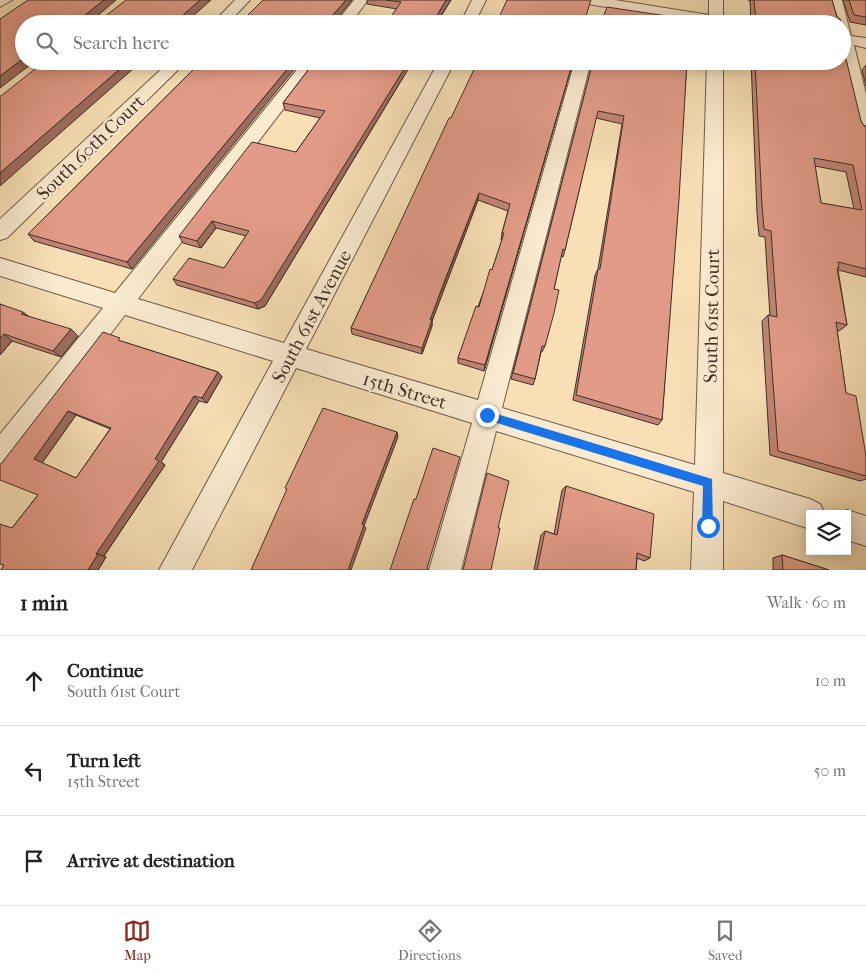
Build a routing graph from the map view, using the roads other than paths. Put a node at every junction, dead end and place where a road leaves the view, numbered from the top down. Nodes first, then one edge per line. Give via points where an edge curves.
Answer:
1 (5, 0) edge
2 (244, 0) edge
3 (361, 0) edge
4 (479, 0) edge
5 (716, 0) edge
6 (835, 0) edge
7 (596, 1) edge
8 (0, 3) edge
9 (228, 15) edge
10 (349, 15) edge
11 (472, 15) edge
12 (595, 15) edge
13 (676, 15) edge
14 (716, 15) edge
15 (839, 15) edge
16 (851, 36) edge
17 (866, 43) edge
18 (851, 66) edge
19 (170, 70) edge
20 (305, 70) edge
21 (442, 70) edge
22 (581, 70) edge
23 (715, 70) edge
24 (866, 128) edge
25 (0, 232) edge
26 (0, 267) edge
27 (120, 304) junction
28 (290, 355) junction
29 (487, 415) junction
30 (0, 456) edge
31 (708, 483) junction
32 (806, 513) edge
33 (851, 526) edge
34 (866, 531) edge
35 (175, 570) edge
36 (445, 570) edge
37 (707, 570) edge

1 - 8 street
2 - 9 street
3 - 10 street
4 - 11 street
5 - 14 street
6 - 15 street
7 - 12 street
7 - 13 street
16 - 17 street
18 - 24 street
19 - 25 street, South 60th Court
20 - 27 street
21 - 28 street, South 61st Avenue
22 - 29 street
23 - 31 street, South 61st Court
26 - 27 street, 15th Street
27 - 28 street, 15th Street
27 - 30 street
28 - 29 street, 15th Street
28 - 35 street, South 61st Avenue
29 - 31 street, 15th Street
29 - 36 street
31 - 32 street, 15th Street
31 - 37 street, South 61st Court
33 - 34 street

